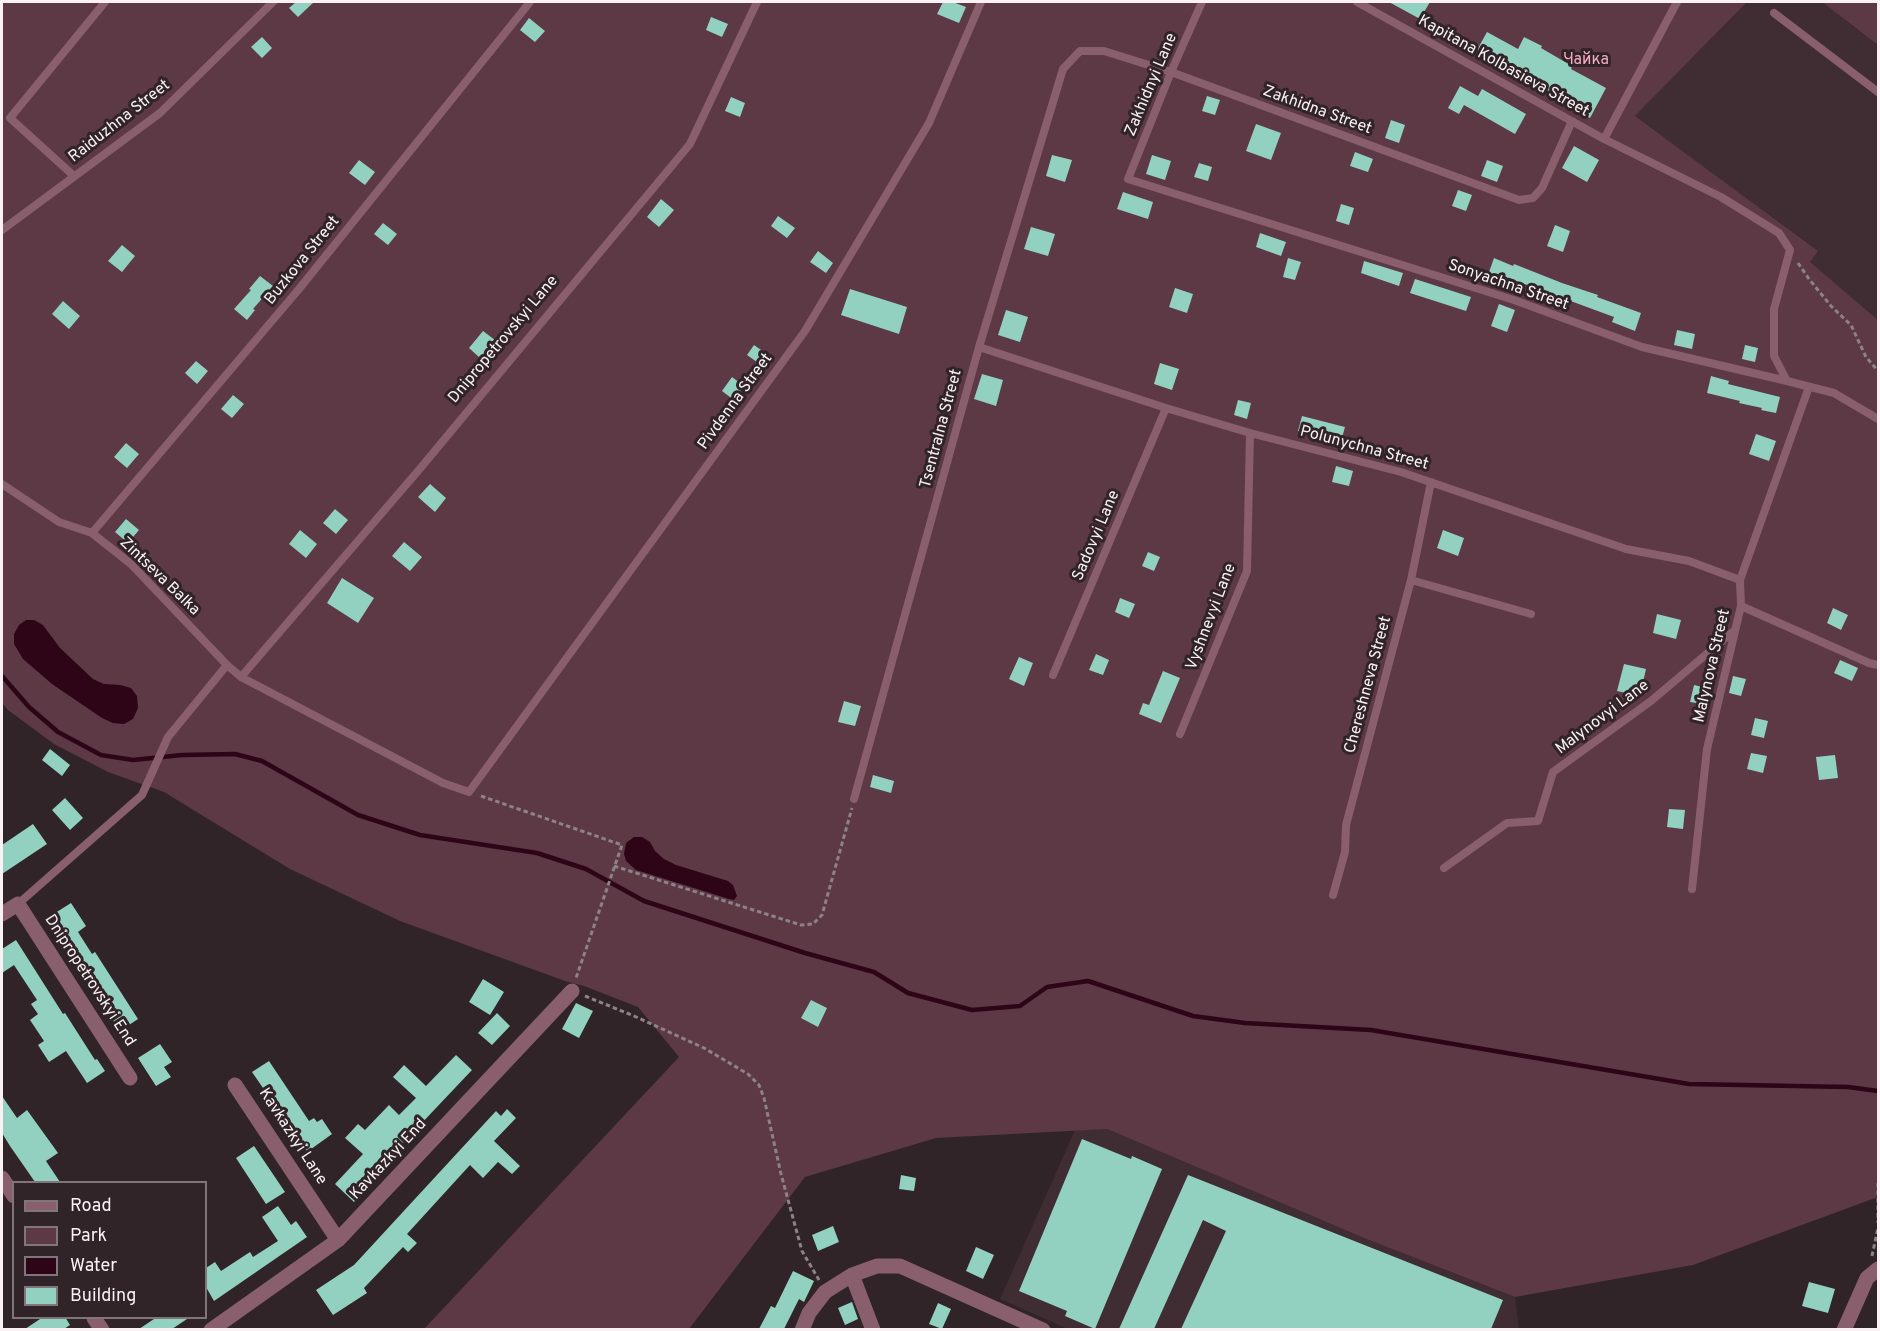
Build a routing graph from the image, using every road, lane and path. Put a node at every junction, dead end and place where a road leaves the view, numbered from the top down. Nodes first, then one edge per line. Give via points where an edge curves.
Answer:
1 (105, 2) edge
2 (273, 2) edge
3 (530, 2) edge
4 (757, 2) edge
5 (981, 2) edge
6 (1202, 2) edge
7 (1357, 2) edge
8 (1677, 2) edge
9 (1774, 13) dead end
10 (1104, 51) joint
11 (1171, 72) junction
12 (1878, 92) edge
13 (1572, 121) junction
14 (1604, 139) junction
15 (74, 176) junction
16 (1128, 179) joint
17 (2, 230) edge
18 (1790, 250) junction
19 (979, 347) junction
20 (1878, 371) edge
21 (1787, 381) junction
22 (1809, 387) junction
23 (1166, 408) junction
24 (1878, 419) edge
25 (1250, 433) junction
26 (1431, 482) junction
27 (2, 484) edge
28 (92, 533) junction
29 (1411, 580) junction
30 (1740, 580) junction
31 (1741, 606) junction
32 (1531, 614) dead end
33 (1735, 630) junction
34 (226, 665) junction
35 (1878, 665) edge
36 (1053, 675) dead end
37 (241, 677) junction
38 (1180, 734) dead end
39 (469, 792) junction
40 (854, 799) joint
41 (614, 866) junction
42 (1444, 868) dead end
43 (1692, 889) dead end
44 (1332, 895) dead end
45 (18, 904) junction
46 (2, 914) edge
47 (572, 991) junction
48 (130, 1078) dead end
49 (235, 1084) dead end
50 (2, 1178) edge
51 (1878, 1182) edge
52 (12, 1193) edge
53 (1878, 1223) edge
54 (1878, 1228) edge
55 (338, 1240) junction
56 (1875, 1265) edge
57 (852, 1275) junction
58 (825, 1292) junction
59 (211, 1329) edge
60 (802, 1329) edge
61 (873, 1329) edge
62 (1042, 1329) edge
63 (1844, 1329) edge

1 - 15 lane via 10,118
2 - 15 lane, Raiduzhna Street via 160,113
3 - 28 lane, Buzkova Street via 299,289
4 - 37 lane, Dnipropetrovskyi Lane via 690,144
5 - 39 lane, Pivdenna Street via 929,123 805,331
6 - 11 lane, Zakhidnyi Lane
7 - 13 lane, Kapitana Kolbasieva Street
8 - 14 lane
9 - 12 lane
10 - 11 lane, Zakhidna Street
10 - 19 lane, Tsentralna Street via 1080,51 1063,69
11 - 13 lane, Zakhidna Street via 1519,200 1533,198 1542,188
11 - 16 lane, Zakhidnyi Lane
13 - 14 lane, Kapitana Kolbasieva Street
14 - 18 lane, Kapitana Kolbasieva Street via 1721,197 1779,233
15 - 17 lane, Raiduzhna Street
16 - 21 lane, Sonyachna Street via 1514,300 1642,347
18 - 20 path via 1809,279 1851,325 1866,357
18 - 21 lane via 1774,309 1774,356
19 - 23 lane, Polunychna Street
19 - 40 lane, Tsentralna Street
21 - 22 lane, Sonyachna Street
22 - 24 lane, Sonyachna Street via 1834,393
22 - 30 lane, Malynova Street
23 - 25 lane, Polunychna Street
23 - 36 lane, Sadovyi Lane
25 - 26 lane, Polunychna Street
25 - 38 lane, Vyshnevyi Lane via 1247,571
26 - 29 lane, Chereshneva Street
26 - 30 lane, Polunychna Street via 1626,549 1689,561
27 - 28 lane, Zintseva Balka via 59,522
28 - 34 lane, Zintseva Balka via 131,564
29 - 32 lane
29 - 44 lane, Chereshneva Street via 1346,825 1345,852
30 - 31 lane, Malynova Street
31 - 33 lane, Malynova Street
31 - 35 lane
33 - 42 lane, Malynovyi Lane via 1651,701 1553,772 1538,821 1507,823
33 - 43 lane, Malynova Street via 1707,749
34 - 37 lane, Zintseva Balka
34 - 45 lane via 168,737 142,795
37 - 39 lane, Zintseva Balka via 443,783
39 - 41 path via 622,845
40 - 41 path via 822,915 813,924 801,925
41 - 47 path
45 - 46 street
45 - 48 street, Dnipropetrovskyi End
47 - 55 street, Kavkazkyi End
47 - 58 path via 704,1048 759,1085 802,1251
49 - 55 street, Kavkazkyi Lane
50 - 52 street
51 - 53 path
54 - 56 path
55 - 59 street, Kavkazkyi End
56 - 63 street
57 - 58 street
57 - 61 street
57 - 62 street via 877,1266 900,1266
58 - 60 street

